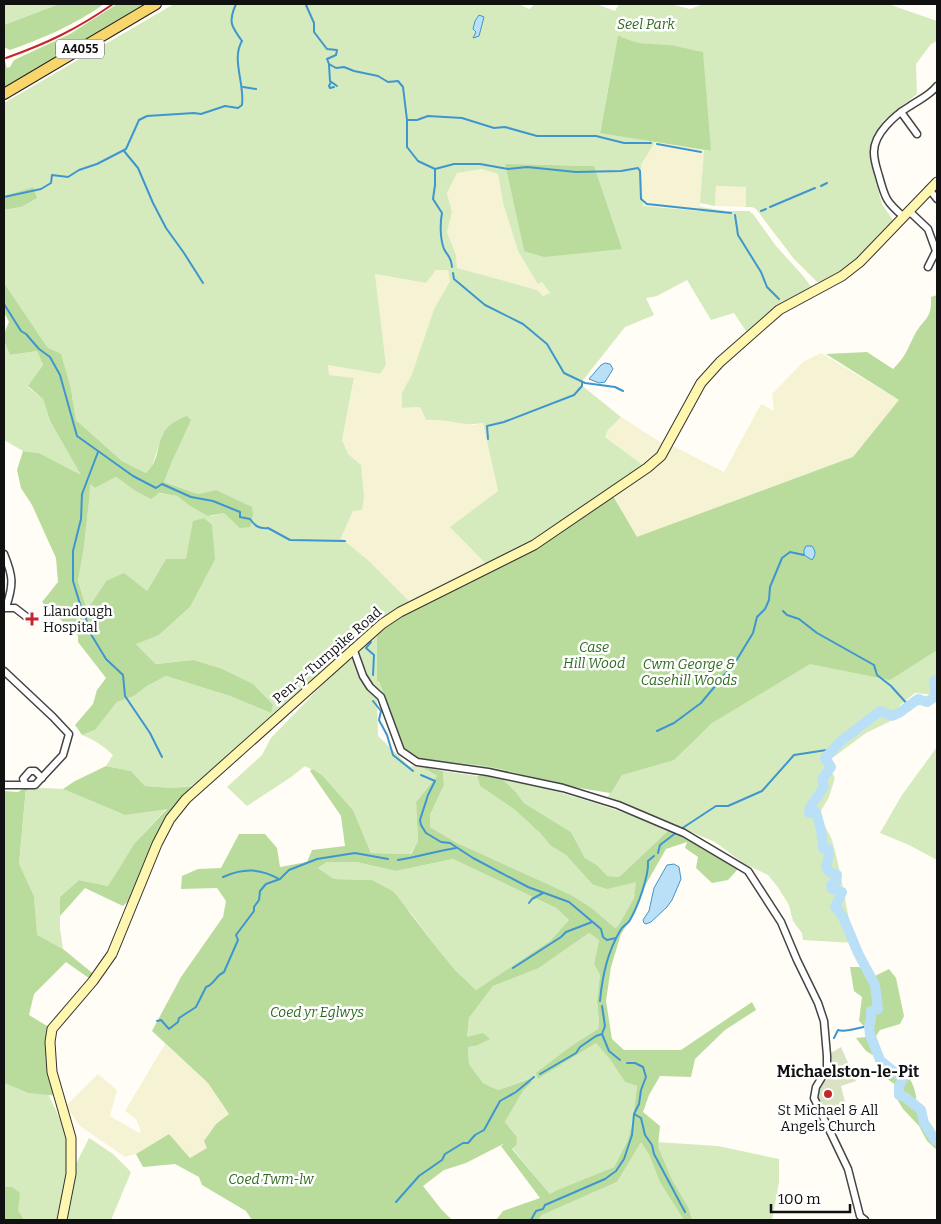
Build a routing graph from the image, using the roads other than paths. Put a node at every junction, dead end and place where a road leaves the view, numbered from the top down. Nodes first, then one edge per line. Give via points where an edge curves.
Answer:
1 (156, 4) edge
2 (937, 86) edge
3 (4, 94) edge
4 (935, 94) edge
5 (901, 112) junction
6 (917, 134) dead end
7 (937, 182) edge
8 (929, 189) junction
9 (937, 198) edge
10 (907, 214) junction
11 (937, 251) edge
12 (928, 266) dead end
13 (4, 554) edge
14 (5, 607) edge
15 (28, 618) dead end
16 (353, 648) junction
17 (4, 671) edge
18 (42, 778) junction
19 (4, 785) edge
20 (26, 785) junction
21 (62, 1220) edge
22 (865, 1220) edge

1 - 3 main road, A4055
2 - 4 street
4 - 5 street
5 - 6 street
5 - 10 street via 884,128 874,152 886,200
7 - 8 street, Pen-y-Turnpike Road
8 - 9 street
8 - 10 street, Pen-y-Turnpike Road
10 - 11 street via 928,229
10 - 16 street, Pen-y-Turnpike Road via 860,262 817,291 779,310 720,362 701,383 661,456 646,468 534,545 400,612
11 - 12 street
13 - 14 street via 12,579
14 - 15 street via 15,608
16 - 21 street, Pen-y-Turnpike Road via 186,799 157,844 112,954 52,1029 52,1072 71,1138 71,1174
16 - 22 street via 363,676 381,697 401,751 417,762 488,772 563,788 618,805 684,833 748,872 781,922 818,1003 824,1021 827,1056 826,1069 814,1098 848,1169 860,1216
17 - 18 street via 69,734 63,756
18 - 20 street via 35,785
18 - 20 street via 35,771 30,771 24,778
19 - 20 street

